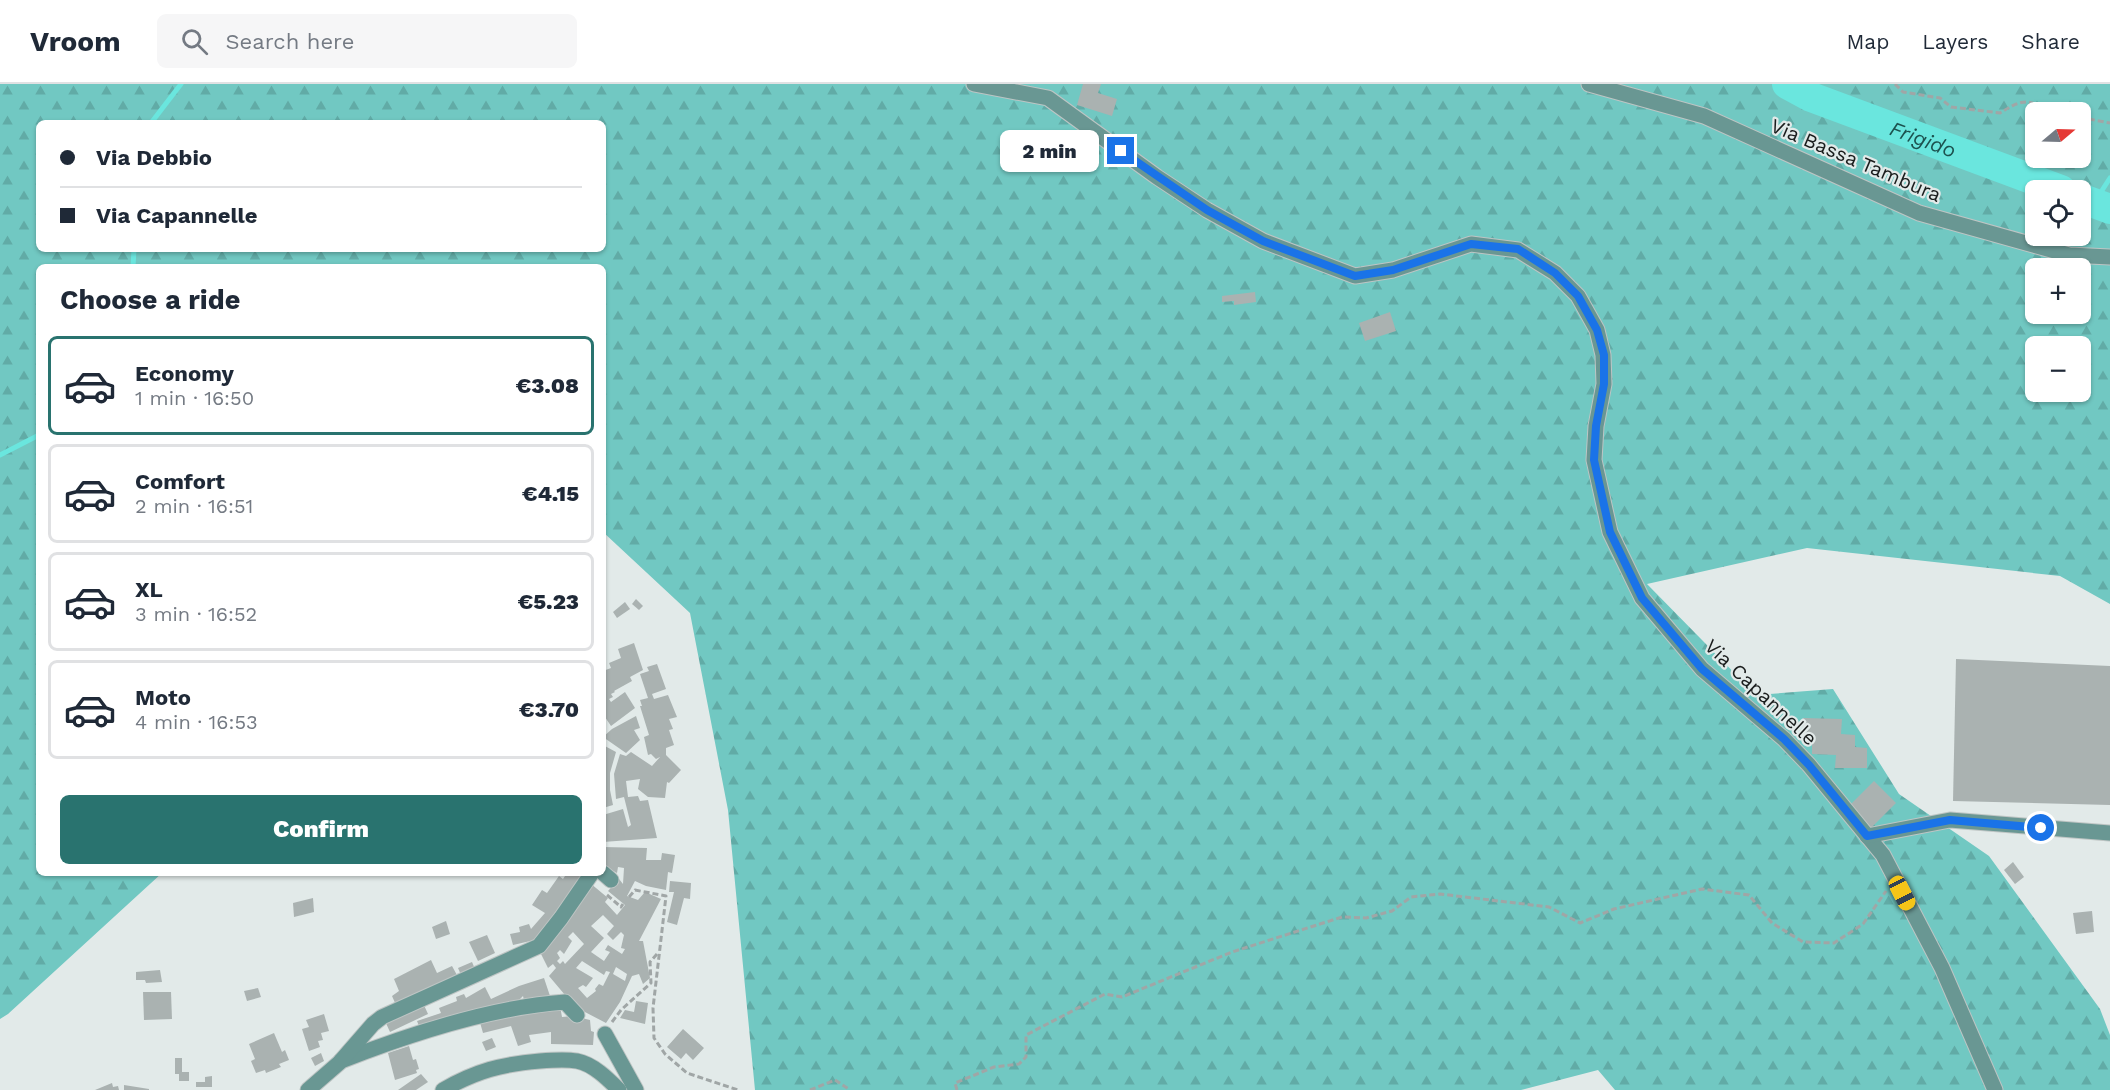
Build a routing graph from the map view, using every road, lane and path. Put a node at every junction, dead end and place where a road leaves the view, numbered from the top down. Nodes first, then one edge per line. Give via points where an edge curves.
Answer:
1 (974, 84) edge
2 (1590, 84) edge
3 (1895, 84) edge
4 (2036, 102) edge
5 (2091, 119) edge
6 (2110, 123) edge
7 (2110, 257) edge
8 (2110, 833) edge
9 (1867, 836) junction
10 (590, 876) edge
11 (1888, 888) dead end
12 (629, 897) dead end
13 (658, 953) junction
14 (577, 1016) dead end
15 (606, 1034) joint
16 (339, 1062) junction
17 (308, 1090) edge
18 (443, 1090) edge
19 (618, 1090) edge
20 (636, 1090) edge
21 (738, 1090) edge
22 (810, 1090) edge
23 (850, 1090) edge
24 (957, 1090) edge
25 (1995, 1090) edge

1 - 9 street, Via Capannelle via 1048,99 1207,210 1263,241 1355,276 1393,270 1471,244 1518,249 1555,273 1578,296 1597,330 1604,355 1594,460 1610,532 1642,598 1702,669 1784,739
2 - 7 street, Via Bassa Tambura via 1704,116 1919,213 2069,255
3 - 4 path via 1903,92 1940,98 1951,107 2000,113 2018,101
5 - 6 path
8 - 9 street via 1950,820
9 - 25 street, Via Capannelle via 1883,855 1941,968
10 - 16 street via 539,946 382,1017
11 - 24 path via 1863,924 1833,943 1803,942 1773,923 1749,895 1702,889 1614,909 1580,923 1549,907 1440,894 1411,897 1392,911 1366,918 1342,917 1232,952 1122,997 1105,994 1026,1035 1026,1057 1019,1064 994,1067 974,1075 955,1083
12 - 13 path via 635,890 666,896
13 - 15 path via 650,962 651,983 621,1010
13 - 21 path via 654,1038 687,1073
14 - 16 street via 565,1002 504,1010 394,1040
15 - 20 street
16 - 17 street
18 - 19 street via 496,1066 552,1060 579,1061 606,1077
22 - 23 path via 835,1080

